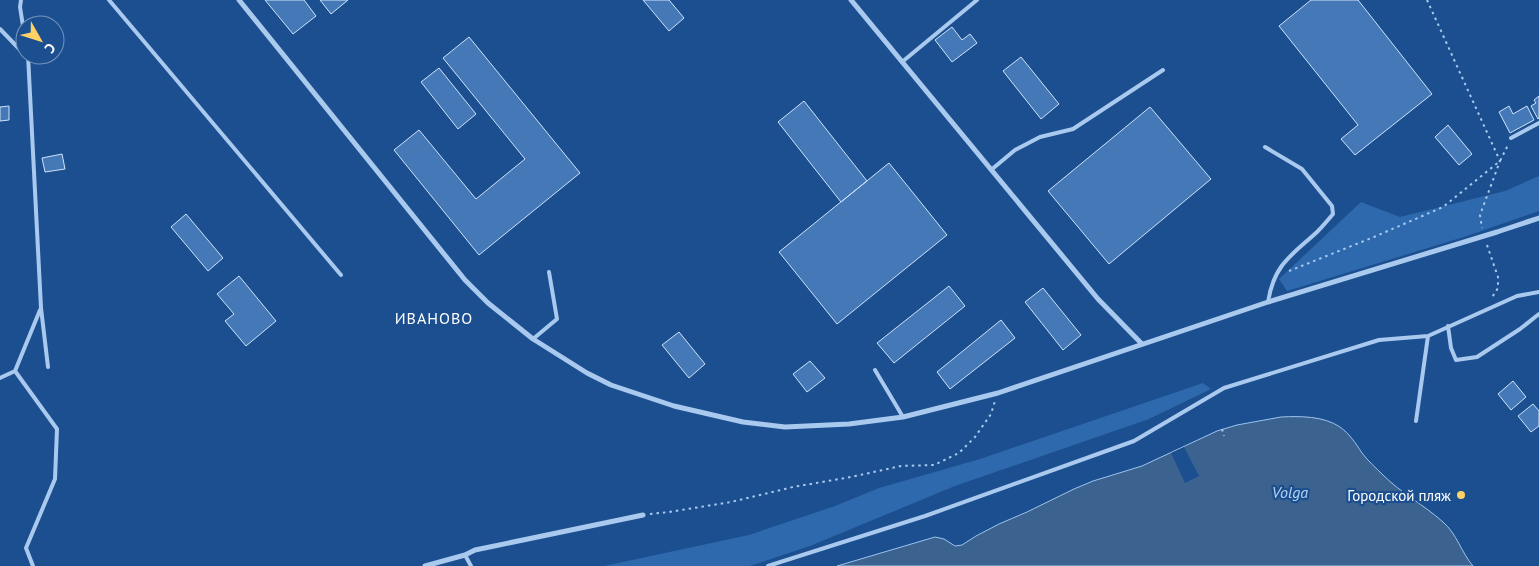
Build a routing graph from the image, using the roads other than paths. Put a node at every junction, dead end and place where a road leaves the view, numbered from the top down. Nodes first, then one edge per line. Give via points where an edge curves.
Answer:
1 (21, 0) edge
2 (108, 0) edge
3 (239, 0) edge
4 (851, 0) edge
5 (977, 0) edge
6 (21, 15) edge
7 (0, 29) edge
8 (15, 44) edge
9 (902, 62) junction
10 (28, 65) edge
11 (1162, 70) dead end
12 (1539, 123) edge
13 (1511, 138) road end
14 (1265, 147) dead end
15 (991, 170) junction
16 (1539, 218) edge
17 (549, 272) dead end
18 (341, 275) dead end
19 (1539, 292) edge
20 (1268, 302) junction
21 (41, 308) junction
22 (1539, 314) edge
23 (1448, 326) junction
24 (1428, 336) junction
25 (533, 339) junction
26 (1142, 344) junction
27 (48, 367) dead end
28 (875, 370) dead end
29 (15, 371) junction
30 (0, 378) edge
31 (903, 417) junction
32 (1416, 421) dead end
33 (643, 515) road end
34 (465, 555) junction
35 (32, 566) edge
36 (424, 566) edge
37 (471, 566) edge
38 (768, 566) edge

1 - 6 lane
2 - 18 lane
3 - 25 street via 465,280
4 - 9 street
5 - 9 lane
7 - 8 lane
9 - 15 street
10 - 21 lane
11 - 15 lane via 1073,129 1040,137 1015,150
12 - 13 lane
14 - 20 lane via 1302,169 1332,206 1333,214 1284,263 1270,288
15 - 26 street via 1098,299
16 - 20 street
17 - 25 lane via 557,319
19 - 23 lane via 1517,296
20 - 26 street
21 - 27 lane
21 - 29 lane
22 - 23 lane via 1477,357 1456,360
23 - 24 lane
24 - 32 lane
24 - 38 lane via 1379,340 1224,388 1134,440 925,516
25 - 31 street via 610,385 674,406 743,422 786,427
26 - 31 street via 998,392
28 - 31 lane
29 - 30 lane
29 - 35 lane via 57,429 55,479 26,548
33 - 34 street via 475,550
34 - 36 street
34 - 37 lane

